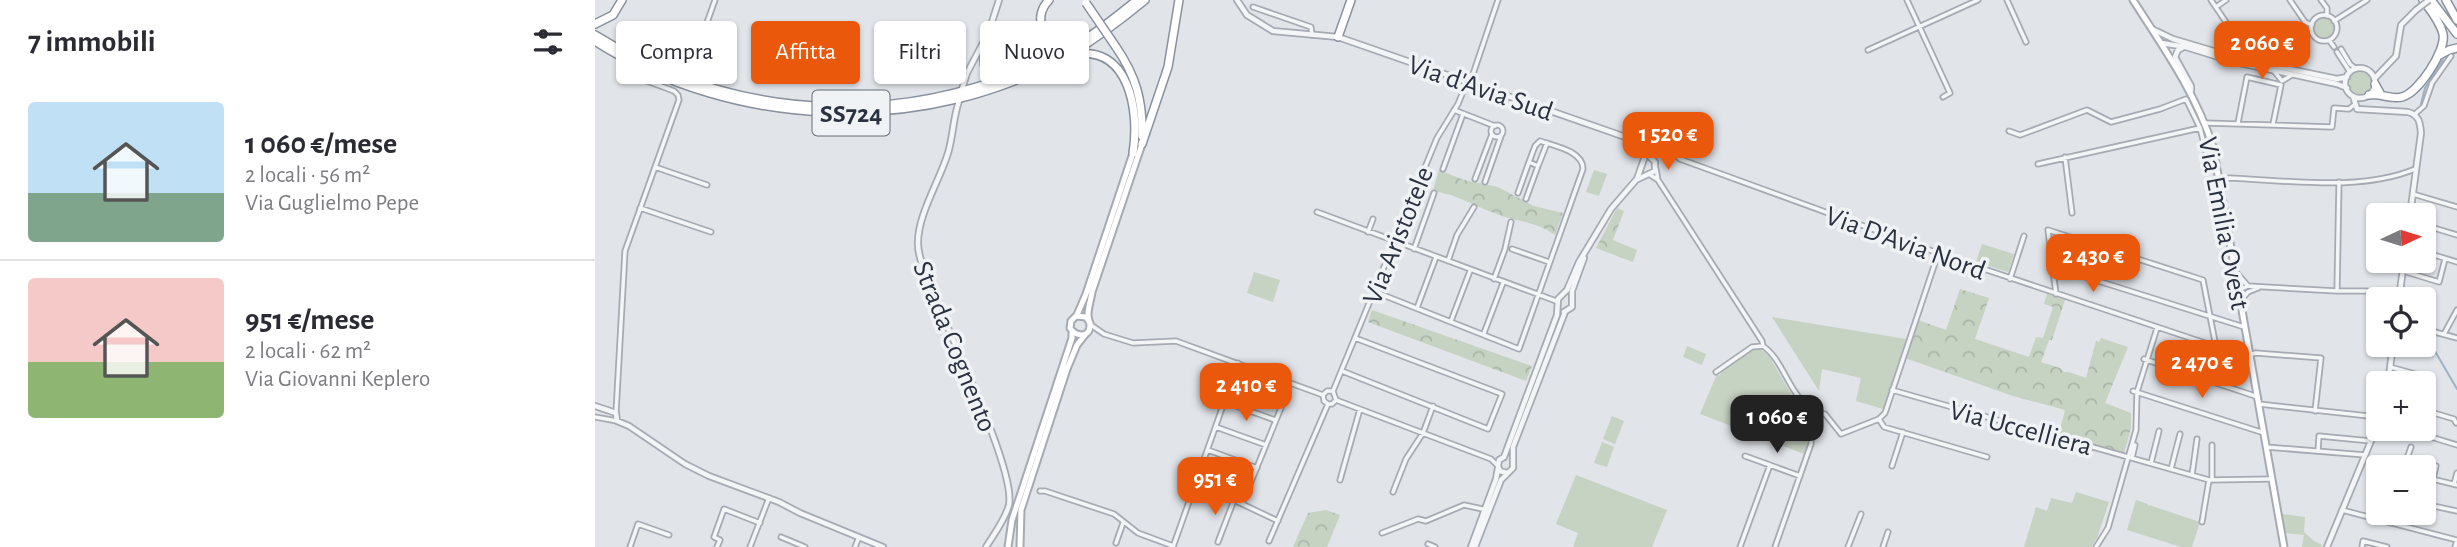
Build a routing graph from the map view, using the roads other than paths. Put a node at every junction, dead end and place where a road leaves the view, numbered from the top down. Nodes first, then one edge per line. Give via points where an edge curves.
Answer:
1 (622, 0) edge
2 (715, 0) edge
3 (999, 0) edge
4 (1049, 0) edge
5 (1138, 0) edge
6 (1146, 0) edge
7 (1179, 0) edge
8 (1237, 0) edge
9 (1351, 0) edge
10 (1498, 0) edge
11 (1907, 0) edge
12 (1978, 0) edge
13 (2007, 0) edge
14 (2133, 0) edge
15 (2211, 0) edge
16 (2226, 0) edge
17 (2290, 0) edge
18 (2321, 0) edge
19 (2367, 0) edge
20 (2423, 0) edge
21 (2430, 0) edge
22 (2437, 0) edge
23 (2446, 0) edge
24 (1084, 1) edge
25 (1252, 7) dead end
26 (2216, 7) junction
27 (2327, 16) junction
28 (2457, 20) edge
29 (708, 21) edge
30 (993, 21) edge
31 (1041, 21) edge
32 (2335, 21) junction
33 (595, 24) edge
34 (2312, 25) junction
35 (2457, 26) edge
36 (1919, 27) junction
37 (2151, 29) junction
38 (2457, 34) edge
39 (595, 35) edge
40 (1089, 35) edge
41 (1313, 35) junction
42 (2334, 36) junction
43 (1338, 37) junction
44 (2173, 39) junction
45 (2329, 40) junction
46 (1089, 42) edge
47 (2026, 42) dead end
48 (595, 43) edge
49 (2161, 43) junction
50 (2186, 47) junction
51 (980, 48) edge
52 (2232, 48) junction
53 (2457, 48) edge
54 (1868, 50) dead end
55 (1089, 52) edge
56 (2225, 54) junction
57 (2451, 56) dead end
58 (2237, 58) junction
59 (2437, 58) junction
60 (2383, 68) junction
61 (2356, 69) junction
62 (2274, 71) junction
63 (2371, 72) junction
64 (2348, 74) junction
65 (2292, 75) junction
66 (2375, 82) junction
67 (1469, 83) junction
68 (2281, 83) junction
69 (655, 84) edge
70 (986, 84) edge
71 (1003, 84) edge
72 (2347, 88) junction
73 (962, 89) dead end
74 (2191, 92) junction
75 (2381, 93) junction
76 (2353, 96) junction
77 (2365, 96) junction
78 (1943, 97) dead end
79 (959, 101) dead end
80 (2355, 104) junction
81 (1454, 110) junction
82 (2361, 110) junction
83 (1463, 114) junction
84 (2415, 114) junction
85 (2205, 122) junction
86 (1142, 123) junction
87 (2238, 123) junction
88 (2273, 124) junction
89 (1495, 126) junction
90 (2200, 128) junction
91 (1658, 129) dead end
92 (2009, 131) dead end
93 (1492, 134) junction
94 (1501, 136) junction
95 (1547, 143) junction
96 (1142, 144) junction
97 (2214, 152) junction
98 (1133, 153) junction
99 (2065, 158) junction
100 (1647, 159) junction
101 (1529, 162) junction
102 (2038, 164) dead end
103 (1538, 166) junction
104 (655, 167) junction
105 (1641, 168) junction
106 (2416, 168) junction
107 (1443, 169) dead end
108 (1656, 169) junction
109 (1648, 174) junction
110 (1475, 179) dead end
111 (1636, 180) junction
112 (1658, 180) junction
113 (2220, 181) junction
114 (1485, 182) dead end
115 (2339, 182) junction
116 (707, 185) dead end
117 (1434, 193) dead end
118 (1518, 193) dead end
119 (2413, 194) junction
120 (1526, 199) dead end
121 (2412, 203) edge
122 (1474, 206) dead end
123 (2457, 207) edge
124 (640, 208) junction
125 (1317, 212) dead end
126 (2072, 213) dead end
127 (1373, 219) dead end
128 (1511, 222) dead end
129 (2436, 229) edge
130 (711, 232) dead end
131 (1368, 232) junction
132 (2457, 235) edge
133 (2024, 236) dead end
134 (1395, 242) junction
135 (1414, 249) junction
136 (1512, 249) dead end
137 (1587, 250) junction
138 (1938, 254) junction
139 (2436, 256) edge
140 (1436, 257) junction
141 (2445, 259) junction
142 (1448, 262) junction
143 (1549, 262) junction
144 (2457, 262) edge
145 (2053, 267) junction
146 (1470, 271) junction
147 (2236, 272) junction
148 (2410, 273) edge
149 (1494, 279) junction
150 (2010, 279) junction
151 (1503, 283) junction
152 (2248, 286) junction
153 (2260, 287) junction
154 (2239, 290) junction
155 (2366, 291) edge
156 (2248, 292) junction
157 (2337, 292) junction
158 (1378, 293) dead end
159 (2056, 295) junction
160 (1538, 296) junction
161 (1562, 296) junction
162 (1571, 300) junction
163 (2241, 300) junction
164 (1557, 305) junction
165 (1416, 309) junction
166 (2457, 310) edge
167 (1565, 312) junction
168 (2209, 315) junction
169 (1073, 318) junction
170 (1451, 322) junction
171 (1090, 323) junction
172 (2157, 328) junction
173 (2246, 328) junction
174 (1072, 332) junction
175 (2436, 332) edge
176 (1086, 334) junction
177 (1104, 334) junction
178 (1484, 334) junction
179 (2444, 334) junction
180 (1355, 338) junction
181 (2457, 338) edge
182 (1763, 346) junction
183 (2215, 347) junction
184 (2251, 355) junction
185 (2391, 357) edge
186 (2145, 360) junction
187 (1238, 363) junction
188 (2390, 367) junction
189 (1342, 371) junction
190 (2390, 371) edge
191 (2405, 371) edge
192 (1716, 372) dead end
193 (1892, 390) junction
194 (1333, 391) junction
195 (2135, 392) junction
196 (1796, 393) junction
197 (1323, 395) junction
198 (1336, 400) junction
199 (2258, 401) junction
200 (1225, 402) junction
201 (1283, 403) dead end
202 (1328, 404) junction
203 (595, 406) edge
204 (1433, 406) junction
205 (1808, 406) junction
206 (1800, 408) junction
207 (1360, 409) junction
208 (2315, 411) junction
209 (616, 413) junction
210 (1815, 413) junction
211 (2436, 414) edge
212 (2366, 415) edge
213 (595, 417) edge
214 (1879, 418) junction
215 (617, 421) junction
216 (1276, 421) junction
217 (1809, 423) junction
218 (2456, 423) edge
219 (1216, 427) junction
220 (2159, 431) dead end
221 (1903, 432) junction
222 (1423, 433) junction
223 (2264, 433) junction
224 (2180, 434) dead end
225 (2197, 439) dead end
226 (2436, 439) edge
227 (2366, 441) edge
228 (2371, 441) edge
229 (1266, 445) junction
230 (2135, 445) dead end
231 (2212, 445) dead end
232 (2457, 445) edge
233 (2266, 446) junction
234 (2411, 447) dead end
235 (1208, 450) junction
236 (2318, 451) junction
237 (2365, 455) junction
238 (2408, 455) edge
239 (1745, 456) dead end
240 (1503, 457) junction
241 (1986, 457) dead end
242 (2130, 457) junction
243 (1512, 459) junction
244 (1492, 460) junction
245 (2151, 463) junction
246 (1770, 465) junction
247 (1892, 466) dead end
248 (1498, 467) junction
249 (1257, 468) junction
250 (2171, 469) junction
251 (1507, 473) junction
252 (2457, 473) edge
253 (2192, 475) junction
254 (1800, 476) junction
255 (2272, 479) junction
256 (1340, 480) dead end
257 (2210, 480) junction
258 (2436, 480) edge
259 (1197, 483) junction
260 (2456, 484) edge
261 (1040, 491) dead end
262 (1393, 492) dead end
263 (769, 498) junction
264 (1234, 500) junction
265 (1242, 504) junction
266 (2436, 507) edge
267 (1487, 510) junction
268 (2342, 510) junction
269 (2457, 511) edge
270 (1861, 514) dead end
271 (2366, 516) edge
272 (1278, 521) junction
273 (2202, 522) dead end
274 (760, 523) junction
275 (1123, 523) junction
276 (2400, 525) edge
277 (1888, 532) dead end
278 (1382, 533) dead end
279 (669, 535) dead end
280 (781, 537) dead end
281 (859, 537) junction
282 (2457, 540) edge
283 (1269, 541) dead end
284 (1218, 542) dead end
285 (1116, 543) dead end
286 (1428, 544) dead end
287 (630, 547) edge
288 (717, 547) edge
289 (750, 547) edge
290 (803, 547) edge
291 (855, 547) edge
292 (883, 547) edge
293 (986, 547) edge
294 (1008, 547) edge
295 (1020, 547) edge
296 (1173, 547) edge
297 (1435, 547) edge
298 (1473, 547) edge
299 (1740, 547) edge
300 (1775, 547) edge
301 (1848, 547) edge
302 (1883, 547) edge
303 (2096, 547) edge
304 (2284, 547) edge
305 (2327, 547) edge
306 (2361, 547) edge
307 (2387, 547) edge
308 (2455, 547) edge

1 - 33 highway via 613,15
2 - 29 street
3 - 30 street
4 - 31 highway
5 - 40 highway, SS724
6 - 46 highway, SS724
7 - 96 highway via 1167,67
8 - 41 street, Via d'Avia Sud via 1247,15 1265,27
9 - 43 highway
10 - 67 street, Via Aristotele
11 - 36 street
12 - 36 street
13 - 47 street
14 - 37 main road, Via Emilia Ovest
15 - 26 street
16 - 26 street
17 - 34 street
18 - 27 street
19 - 32 street
20 - 59 highway via 2442,32
21 - 38 highway
21 - 60 street, bridge via 2403,20 2396,55
22 - 35 highway
23 - 28 highway
24 - 86 highway, bridge via 1128,63 1138,88
25 - 41 street, Via d'Avia Sud via 1311,27
26 - 52 street via 2234,34
27 - 32 street
27 - 34 street
32 - 42 street
34 - 45 street via 2314,36
36 - 54 street
36 - 78 street via 1950,93
37 - 44 street
37 - 49 main road, Via Emilia Ovest
39 - 70 highway, SS724 via 696,84 793,105 897,105
41 - 43 street, Via d'Avia Sud
42 - 45 street
42 - 45 street via 2336,46
43 - 67 street, Via d'Avia Sud
44 - 49 street
44 - 56 street
48 - 71 highway, SS724 via 649,71 715,95 768,107 846,113 913,108
49 - 50 street
49 - 74 main road, Via Emilia Ovest
50 - 62 street
50 - 74 street via 2175,57
51 - 73 street
52 - 56 street
52 - 58 street
53 - 59 highway
55 - 98 highway via 1113,63 1134,106
56 - 58 street
57 - 84 street via 2432,83 2424,107
58 - 64 street via 2337,79
59 - 75 highway via 2408,94 2396,98
60 - 63 street
60 - 66 street
61 - 63 street
61 - 64 street
61 - 64 street via 2339,50
62 - 65 street
62 - 68 street
63 - 66 street
64 - 72 street
65 - 68 street
65 - 72 street
66 - 75 highway
66 - 77 street
67 - 81 street, Via Aristotele
67 - 100 street, Via d'Avia Sud via 1634,140
68 - 87 street via 2247,78
68 - 88 street
69 - 104 street via 679,97
72 - 76 street
74 - 85 main road, Via Emilia Ovest
75 - 77 highway
76 - 77 street
76 - 80 street
77 - 82 street
79 - 293 street, Strada Cognento via 950,148 919,230 918,245 1008,485 1006,514
80 - 82 street
80 - 88 street via 2349,109 2334,108 2332,127
81 - 83 street
81 - 134 street, Via Aristotele via 1437,138
82 - 84 street
83 - 89 street
83 - 107 street
84 - 106 street via 2421,132
85 - 87 street
85 - 97 main road, Via Emilia Ovest
86 - 96 highway
86 - 98 highway
87 - 88 street
89 - 93 street
89 - 94 street via 1502,127
90 - 92 street via 2186,99 2111,122 2087,110 2020,135
90 - 97 street via 2206,152
90 - 99 street
91 - 138 street, Via D'Avia Nord via 1680,159
93 - 94 street
93 - 110 street
94 - 114 street
95 - 101 street via 1536,144
95 - 103 street
95 - 143 street via 1577,155 1583,164
96 - 171 main road via 1093,292
97 - 113 main road, Via Emilia Ovest
98 - 169 main road via 1080,311
99 - 102 street
99 - 126 street
100 - 105 street
100 - 108 street, Via d'Avia Sud via 1655,162
101 - 103 street
101 - 118 street
103 - 120 street
104 - 116 street
104 - 124 street
105 - 109 street
105 - 111 street
106 - 115 street via 2381,179
106 - 119 street
108 - 109 street
108 - 112 street
109 - 111 street
109 - 112 street
111 - 137 street via 1611,209
112 - 182 street
113 - 115 street
113 - 147 main road, Via Emilia Ovest
115 - 157 street
117 - 135 street
119 - 121 street
119 - 123 street
122 - 142 street
124 - 130 street
124 - 209 street via 624,259
125 - 131 street
127 - 131 street
128 - 149 street
129 - 132 street
131 - 134 street
133 - 150 street
134 - 135 street
134 - 180 street, Via Aristotele
135 - 140 street
136 - 143 street
137 - 161 street
137 - 162 street
138 - 150 street, Via D'Avia Nord
138 - 193 street
139 - 141 street
140 - 142 street
140 - 165 street
141 - 144 street
141 - 148 street via 2439,282
142 - 146 street
143 - 160 street
145 - 159 street
145 - 168 street
145 - 168 street via 2048,230 2203,280
146 - 149 street
146 - 170 street
147 - 152 street
147 - 154 main road, Via Emilia Ovest
149 - 151 street
150 - 159 street, Via D'Avia Nord
151 - 160 street
151 - 178 street
152 - 153 street
152 - 154 street
153 - 156 street
153 - 157 street
154 - 156 street
154 - 163 main road, Via Emilia Ovest
155 - 157 street
156 - 163 street
158 - 165 street
159 - 172 street, Via D'Avia Nord
160 - 164 street
160 - 178 street via 1519,349
161 - 162 street
161 - 164 street
162 - 167 street via 1572,307
163 - 173 main road, Via Emilia Ovest
164 - 167 street
164 - 240 street
165 - 170 street
166 - 179 street
167 - 243 street
168 - 173 street
168 - 183 street
169 - 171 main road via 1083,316
169 - 174 main road
170 - 178 street
171 - 176 main road
171 - 177 street
172 - 183 street, Via D'Avia Nord
172 - 186 street
173 - 184 main road, Via Emilia Ovest
174 - 176 main road
174 - 294 main road
175 - 179 street
176 - 177 street
176 - 295 main road via 1067,369 1021,510
177 - 187 street via 1133,343 1176,341
179 - 181 street
180 - 189 street, Via Aristotele
180 - 204 street via 1502,394 1489,429
182 - 192 street via 1752,347
182 - 196 street
183 - 184 street, Via D'Avia Nord
184 - 199 main road, Via Emilia Ovest
184 - 208 street, Via D'Avia Nord via 2321,358
185 - 188 street
186 - 195 street
186 - 199 street
187 - 197 street
187 - 200 street
188 - 190 street
188 - 191 street
189 - 194 street, Via Aristotele
189 - 204 street
193 - 214 street
193 - 242 street, Via Uccelliera
194 - 197 street
194 - 198 street
195 - 223 street
195 - 242 street via 2136,430
196 - 205 street
196 - 206 street
197 - 202 street
198 - 202 street
198 - 207 street
199 - 208 street
199 - 223 main road, Via Emilia Ovest
200 - 216 street
200 - 219 street
201 - 216 street
202 - 272 street
203 - 209 street
204 - 222 street
205 - 206 street
205 - 210 street
206 - 217 street via 1798,418
207 - 222 street
207 - 256 street
208 - 212 street
209 - 215 street
210 - 214 street via 1825,414 1842,434
210 - 217 street
211 - 218 street
213 - 215 street
214 - 221 street via 1884,427
215 - 263 street via 698,471
216 - 229 street
217 - 254 street via 1811,444
219 - 229 street
219 - 235 street
220 - 245 street
221 - 241 street
221 - 247 street
222 - 244 street
222 - 262 street
223 - 233 main road, Via Emilia Ovest
224 - 250 street
225 - 253 street
226 - 232 street
227 - 236 street via 2319,436
228 - 237 street
229 - 249 street
230 - 242 street
231 - 257 street
233 - 236 street
233 - 255 main road, Via Emilia Ovest
234 - 238 street
235 - 249 street
235 - 259 street
236 - 237 street
237 - 268 street
239 - 246 street
240 - 243 street
240 - 244 street
240 - 248 street
242 - 245 street, Via Uccelliera
242 - 303 street via 2108,528
243 - 251 street via 1513,468
244 - 248 street
245 - 250 street, Via Uccelliera
246 - 254 street
246 - 299 street
248 - 251 street
248 - 267 street
249 - 265 street
250 - 253 street, Via Uccelliera
251 - 267 street
252 - 260 street
253 - 257 street, Via Uccelliera
254 - 300 street
255 - 257 street, Via Uccelliera
255 - 304 main road, Via Emilia Ovest
257 - 273 street
258 - 260 street
259 - 264 street
259 - 296 street
261 - 275 street via 1114,514
263 - 274 street
263 - 281 street
264 - 265 street
264 - 284 street
265 - 272 street
266 - 269 street
267 - 278 street via 1464,505
267 - 298 street
268 - 271 street
268 - 305 street
270 - 301 street
272 - 283 street
274 - 288 street via 724,509 714,537 720,540
274 - 289 street
275 - 285 street
275 - 296 street
276 - 282 street
277 - 302 street
279 - 287 street via 638,524
280 - 290 street
281 - 291 street
281 - 292 street
282 - 308 street
286 - 297 street
306 - 307 street via 2363,541

